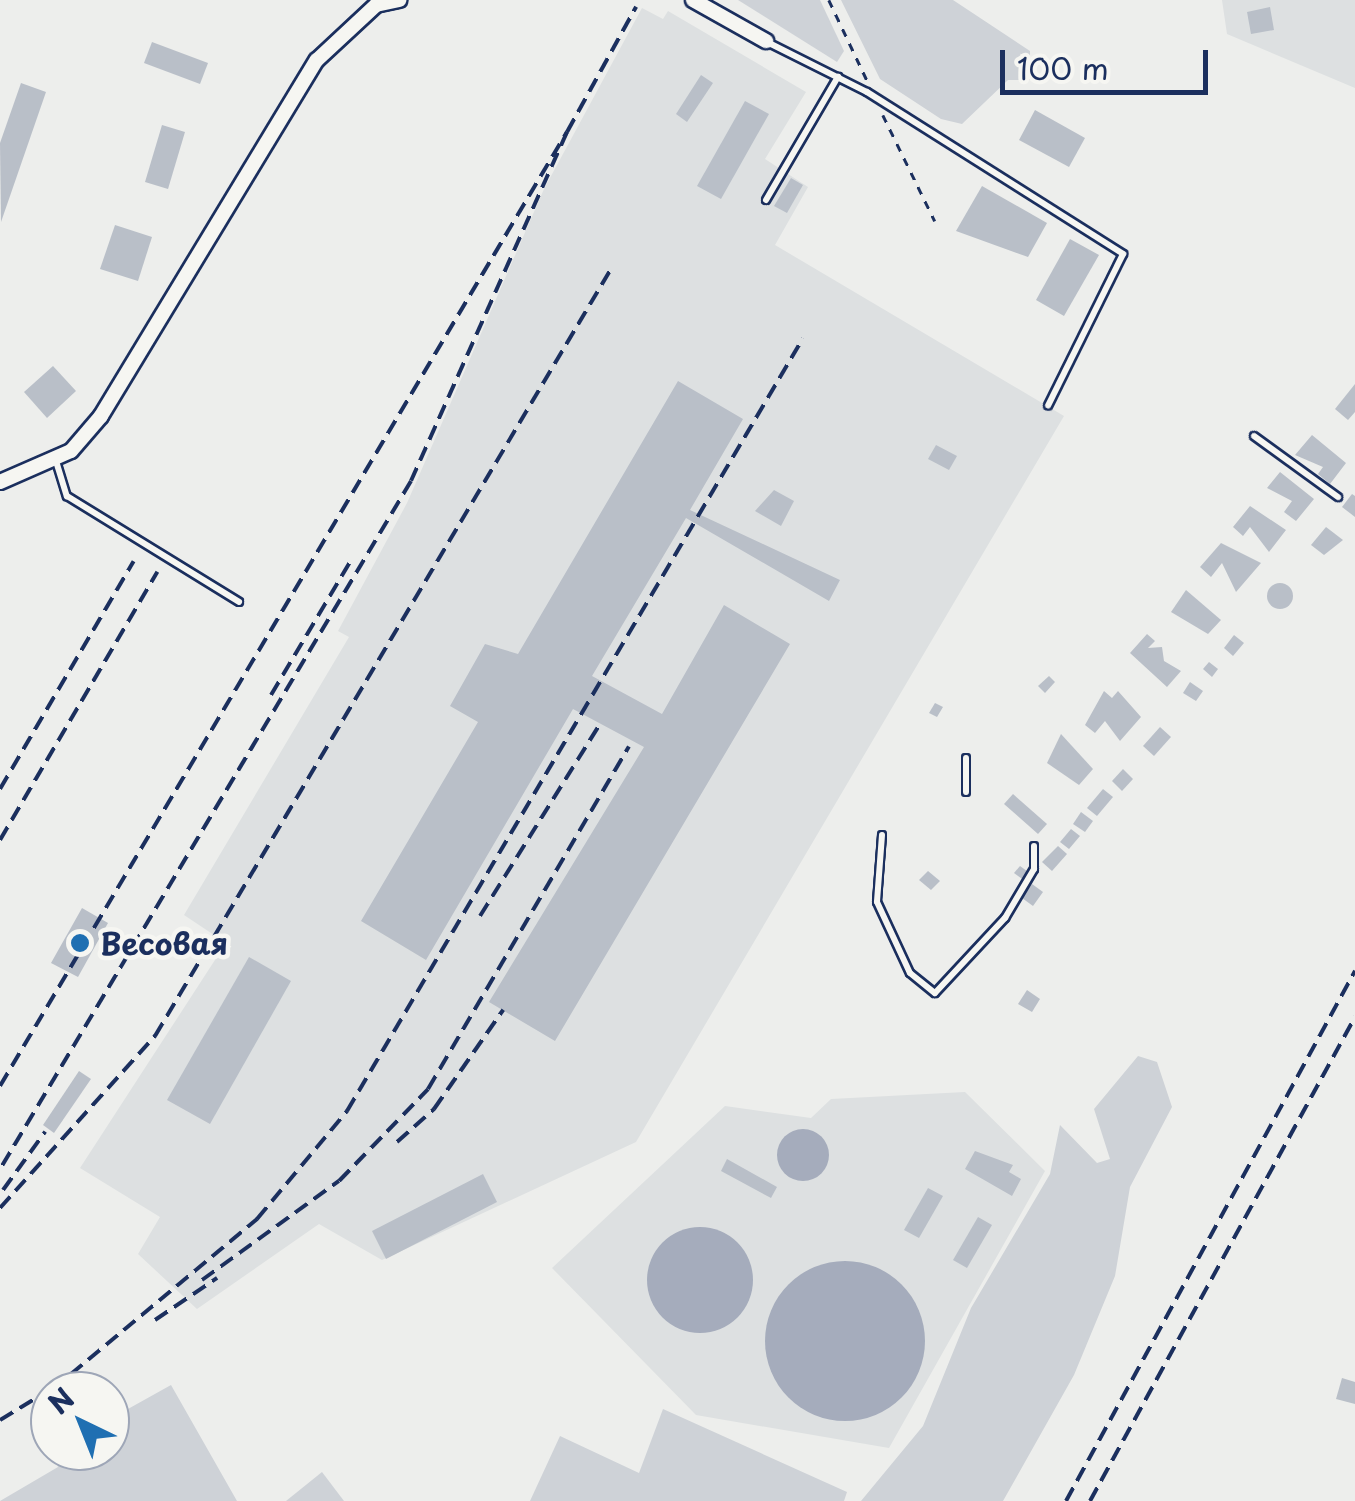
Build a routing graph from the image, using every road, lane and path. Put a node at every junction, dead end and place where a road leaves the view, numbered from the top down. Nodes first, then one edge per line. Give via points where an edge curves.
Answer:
1 (399, 0) edge
2 (693, 0) edge
3 (766, 41) joint
4 (838, 77) junction
5 (766, 200) dead end
6 (1048, 406) dead end
7 (1254, 436) dead end
8 (55, 460) junction
9 (0, 482) edge
10 (1338, 497) dead end
11 (239, 602) dead end
12 (966, 758) dead end
13 (966, 792) dead end
14 (882, 835) dead end
15 (1034, 846) dead end

1 - 8 street via 376,5 317,60 101,416
2 - 3 street
3 - 4 lane
4 - 5 lane
4 - 6 lane via 1123,254
7 - 10 lane
8 - 9 street
8 - 11 lane via 67,496
12 - 13 lane
14 - 15 lane via 877,902 900,957 920,988 935,993 1005,918 1034,869

